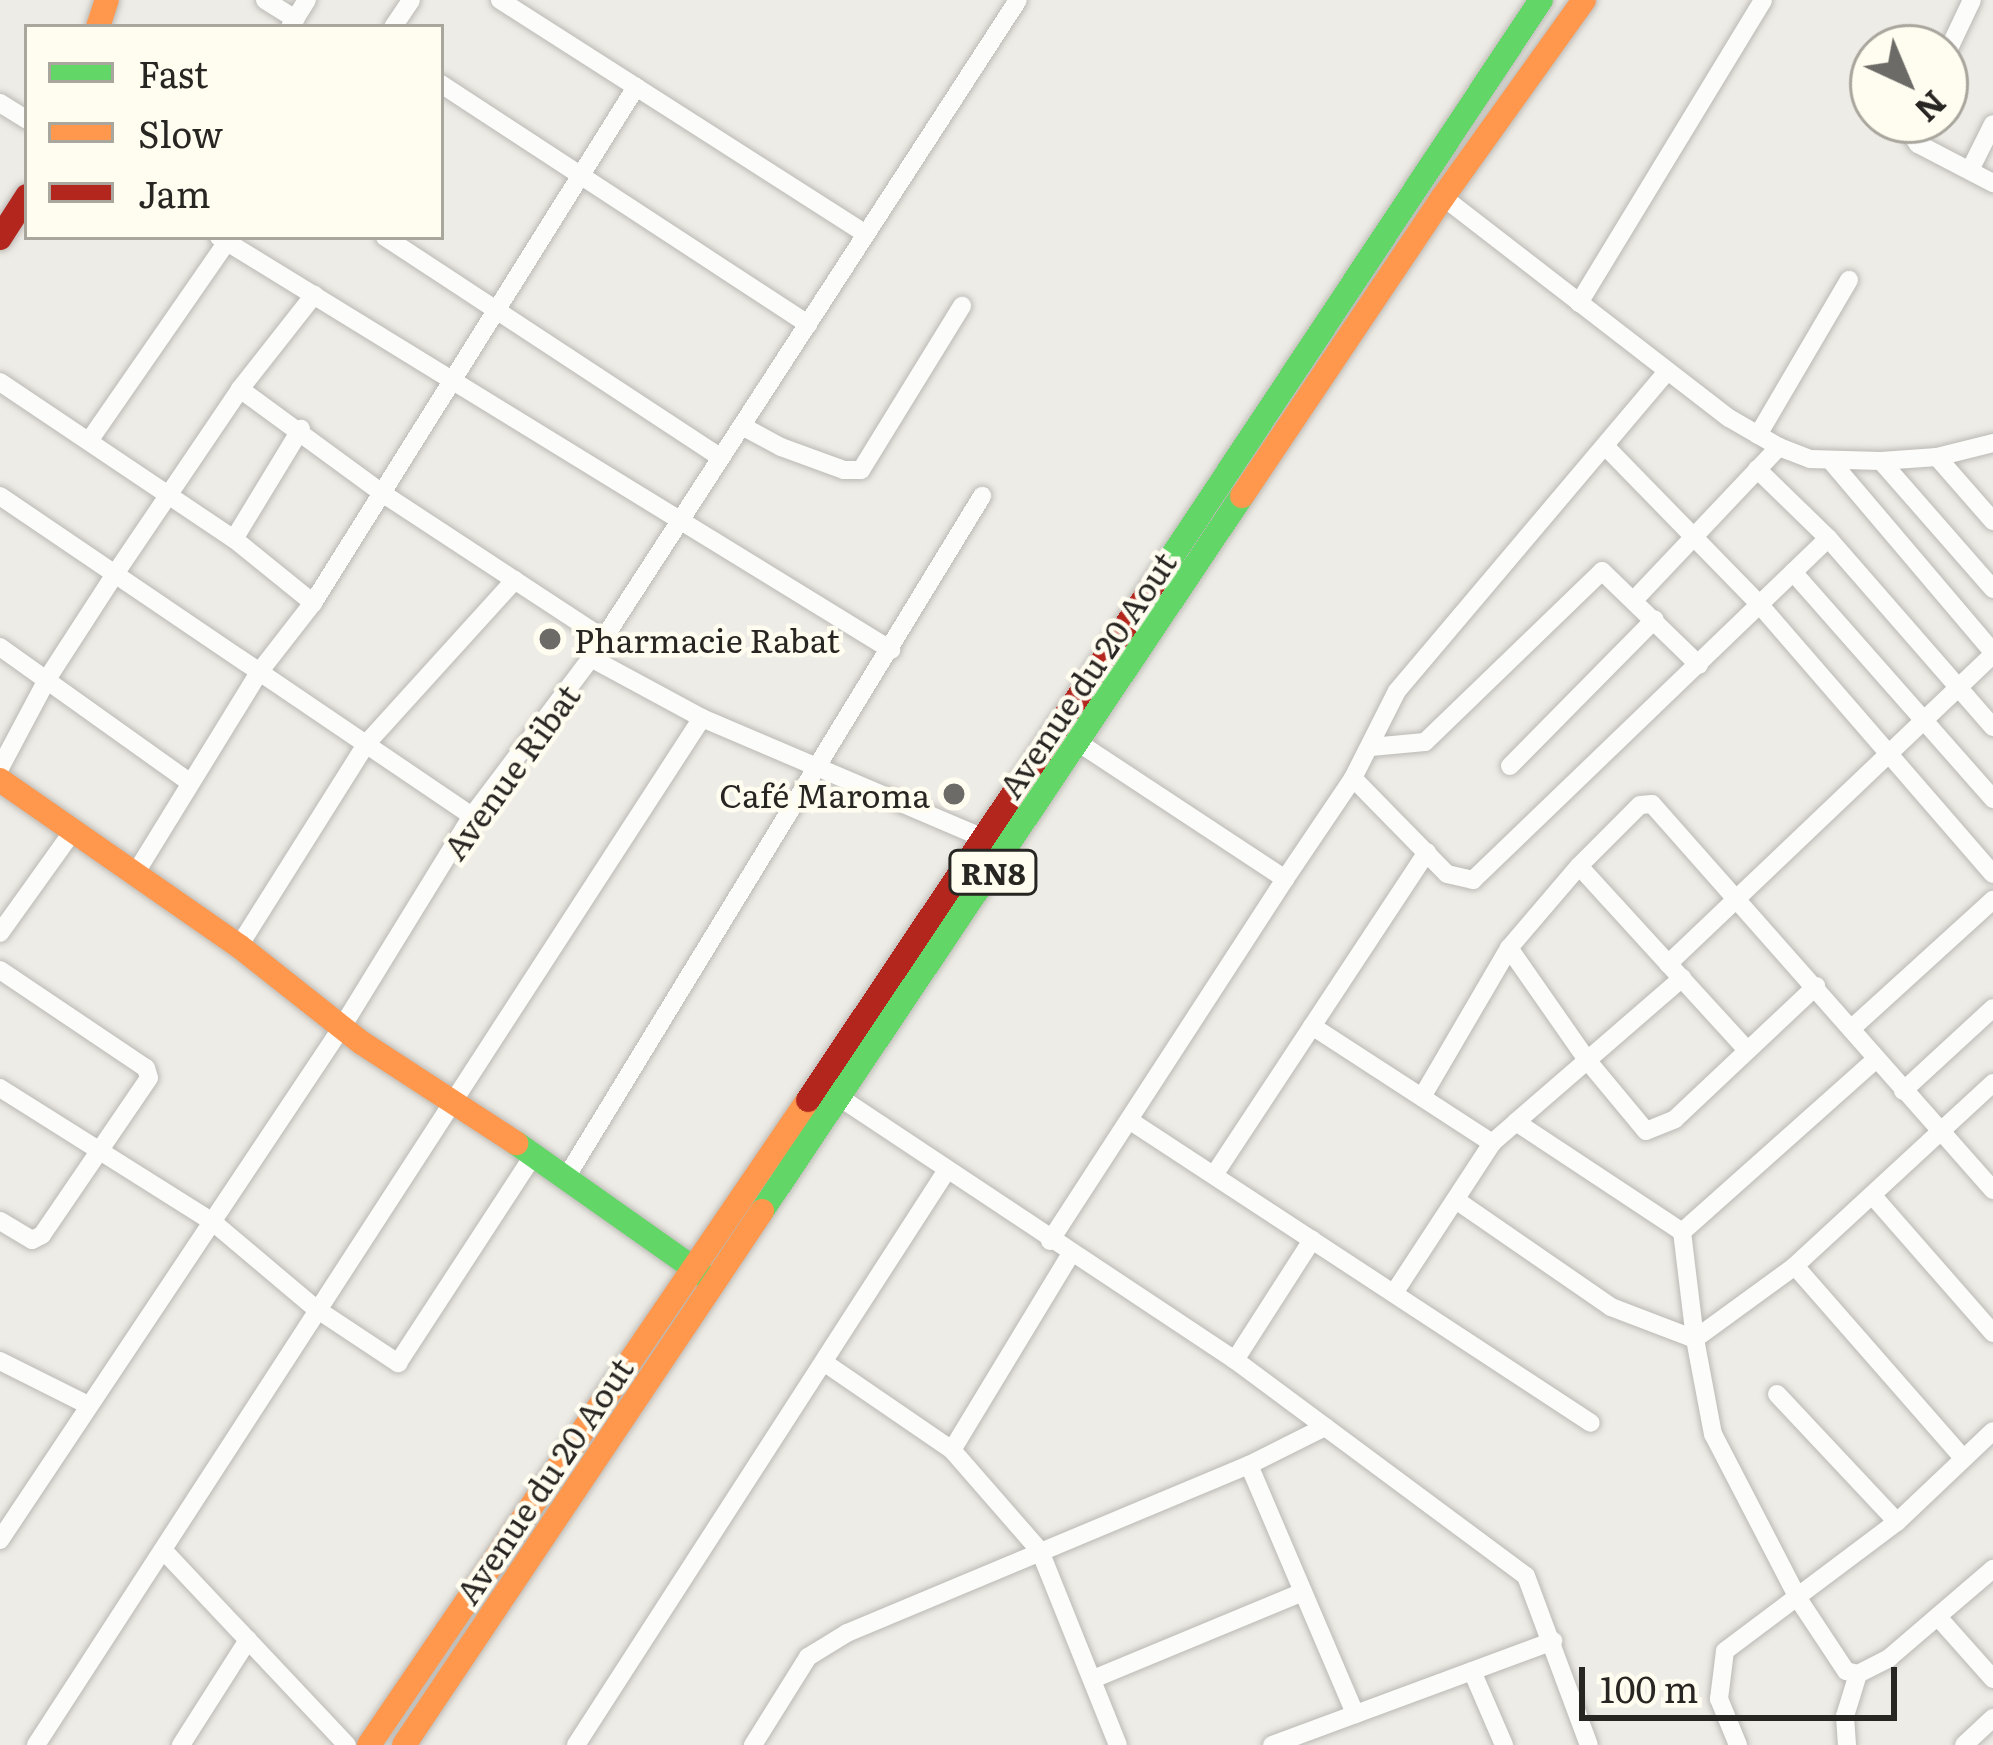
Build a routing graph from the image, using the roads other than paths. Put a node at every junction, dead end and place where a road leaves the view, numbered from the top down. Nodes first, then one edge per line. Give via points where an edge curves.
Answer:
1 (265, 0) edge
2 (308, 0) edge
3 (500, 0) edge
4 (1018, 0) edge
5 (1541, 0) edge
6 (1584, 0) edge
7 (1763, 0) edge
8 (292, 23) edge
9 (444, 87) edge
10 (636, 87) junction
11 (1993, 124) edge
12 (1918, 144) edge
13 (1970, 170) junction
14 (581, 176) junction
15 (1993, 183) edge
16 (1443, 197) junction
17 (24, 201) edge
18 (866, 234) junction
19 (0, 238) edge
20 (390, 240) edge
21 (235, 242) edge
22 (1849, 280) dead end
23 (314, 295) junction
24 (1579, 303) junction
25 (962, 306) dead end
26 (496, 310) junction
27 (808, 324) junction
28 (1667, 372) junction
29 (452, 380) junction
30 (0, 382) edge
31 (240, 389) junction
32 (742, 426) junction
33 (302, 429) junction
34 (1758, 435) junction
35 (89, 441) junction
36 (1993, 443) edge
37 (1606, 447) junction
38 (1779, 447) junction
39 (1937, 457) junction
40 (721, 458) junction
41 (1831, 460) junction
42 (1881, 461) junction
43 (1757, 469) junction
44 (382, 493) junction
45 (0, 496) edge
46 (982, 496) dead end
47 (168, 497) junction
48 (680, 520) junction
49 (1993, 521) edge
50 (1694, 536) junction
51 (1828, 538) junction
52 (234, 539) junction
53 (117, 572) junction
54 (1793, 572) junction
55 (515, 580) junction
56 (1993, 589) edge
57 (1636, 598) junction
58 (313, 603) junction
59 (1759, 604) junction
60 (1655, 620) junction
61 (604, 639) junction
62 (0, 646) edge
63 (891, 650) junction
64 (1993, 654) edge
65 (591, 658) junction
66 (1699, 665) junction
67 (260, 671) junction
68 (49, 676) junction
69 (1959, 688) junction
70 (702, 718) junction
71 (1924, 721) junction
72 (1993, 727) edge
73 (1079, 742) junction
74 (367, 743) junction
75 (1371, 747) junction
76 (1890, 754) junction
77 (1510, 766) dead end
78 (0, 768) edge
79 (819, 770) junction
80 (1353, 778) junction
81 (0, 780) edge
82 (188, 781) junction
83 (1993, 799) edge
84 (472, 816) junction
85 (73, 831) junction
86 (985, 839) junction
87 (1427, 852) junction
88 (1579, 866) junction
89 (135, 874) junction
90 (1993, 874) edge
91 (1285, 879) junction
92 (1738, 898) junction
93 (1993, 900) edge
94 (0, 933) edge
95 (239, 946) junction
96 (1509, 948) junction
97 (0, 970) edge
98 (1675, 971) junction
99 (1816, 986) junction
100 (1993, 1008) edge
101 (1312, 1026) junction
102 (342, 1027) junction
103 (1852, 1029) junction
104 (1747, 1048) junction
105 (1587, 1060) junction
106 (1875, 1060) junction
107 (1993, 1083) edge
108 (819, 1084) junction
109 (0, 1088) edge
110 (1903, 1091) junction
111 (1422, 1097) junction
112 (842, 1099) junction
113 (452, 1105) junction
114 (1129, 1120) junction
115 (1516, 1122) junction
116 (1938, 1132) junction
117 (1492, 1143) junction
118 (101, 1154) junction
119 (534, 1154) junction
120 (947, 1170) junction
121 (1214, 1175) junction
122 (567, 1176) junction
123 (1993, 1190) edge
124 (1873, 1196) junction
125 (1456, 1200) junction
126 (0, 1221) edge
127 (214, 1223) junction
128 (1682, 1232) junction
129 (1312, 1240) junction
130 (1050, 1241) junction
131 (1070, 1255) junction
132 (1796, 1266) junction
133 (693, 1268) junction
134 (716, 1283) junction
135 (1394, 1293) junction
136 (315, 1309) junction
137 (1993, 1333) edge
138 (1695, 1339) junction
139 (1235, 1360) junction
140 (0, 1361) edge
141 (825, 1363) junction
142 (1777, 1394) dead end
143 (88, 1405) junction
144 (1592, 1423) dead end
145 (1325, 1427) junction
146 (1993, 1431) edge
147 (952, 1450) junction
148 (1963, 1458) junction
149 (1250, 1465) junction
150 (1898, 1522) junction
151 (0, 1540) edge
152 (1040, 1551) junction
153 (165, 1552) junction
154 (1993, 1569) edge
155 (1303, 1592) junction
156 (1799, 1600) junction
157 (1938, 1617) junction
158 (248, 1640) junction
159 (1553, 1641) junction
160 (1472, 1671) junction
161 (1858, 1674) junction
162 (1093, 1678) junction
163 (1993, 1679) edge
164 (1354, 1714) junction
165 (1993, 1718) edge
166 (36, 1745) edge
167 (182, 1745) edge
168 (347, 1745) edge
169 (369, 1745) edge
170 (404, 1745) edge
171 (576, 1745) edge
172 (753, 1745) edge
173 (1118, 1745) edge
174 (1272, 1745) edge
175 (1504, 1745) edge
176 (1589, 1745) edge
177 (1738, 1745) edge
178 (1847, 1745) edge
179 (1964, 1745) edge

1 - 8 street
2 - 8 street
3 - 10 street
4 - 18 street, Avenue Ribat
5 - 86 main road, Avenue du 20 Aout / RN8
6 - 16 main road, Avenue du 20 Aout / RN8
7 - 24 street
9 - 14 street
10 - 14 street
10 - 18 street
11 - 13 street
12 - 13 street
13 - 15 street
14 - 26 street
14 - 27 street
16 - 24 street
16 - 73 main road, Avenue du 20 Aout / RN8
17 - 19 main road
18 - 27 street, Avenue Ribat
20 - 26 street
21 - 23 street
21 - 35 street
22 - 34 street
23 - 29 street
23 - 31 street
24 - 28 street
25 - 32 street via 861,470 802,455
26 - 29 street
26 - 40 street
27 - 32 street, Avenue Ribat
28 - 34 street
28 - 37 street
29 - 44 street
29 - 48 street
30 - 35 street
31 - 33 street
31 - 47 street
32 - 40 street, Avenue Ribat
33 - 44 street
33 - 52 street
34 - 38 street
35 - 47 street
36 - 39 street
37 - 50 street
37 - 75 street via 1397,691
38 - 41 street
38 - 43 street
39 - 42 street
39 - 49 street
40 - 48 street, Avenue Ribat
41 - 42 street
41 - 64 street
42 - 56 street
43 - 50 street
43 - 51 street
44 - 55 street
44 - 58 street
45 - 53 street
46 - 63 street
47 - 52 street
47 - 53 street
48 - 61 street, Avenue Ribat
48 - 63 street
50 - 57 street
50 - 59 street
51 - 54 street
51 - 69 street
52 - 58 street
53 - 67 street
53 - 68 street
54 - 59 street
54 - 71 street
55 - 61 street
55 - 74 street
57 - 60 street
57 - 75 street via 1602,571 1593,575 1425,742
58 - 67 street
59 - 66 street
59 - 76 street
60 - 66 street
60 - 77 street
61 - 65 street, Avenue Ribat
62 - 68 street
63 - 79 street
64 - 69 street
65 - 70 street
65 - 84 street, Avenue Ribat
66 - 87 street via 1474,880 1454,880
67 - 74 street
67 - 82 street
68 - 78 street
68 - 82 street
69 - 71 street
69 - 72 street
70 - 79 street
70 - 113 street
71 - 76 street
71 - 83 street
73 - 91 street
73 - 112 main road, Avenue du 20 Aout / RN8
74 - 84 street
74 - 95 street
75 - 80 street
76 - 90 street
76 - 92 street
79 - 86 street
79 - 122 street
80 - 87 street
80 - 91 street
81 - 85 main road
82 - 89 street
84 - 102 street, Avenue Ribat
85 - 89 main road
85 - 94 street
86 - 108 main road, Avenue du 20 Aout / RN8
87 - 101 street
88 - 92 street via 1646,803
88 - 96 street
88 - 98 street
89 - 95 main road
91 - 114 street
92 - 98 street
92 - 99 street
93 - 103 street
95 - 102 main road
96 - 105 street
96 - 111 street
97 - 118 street via 146,1068 148,1087
98 - 104 street
98 - 105 street
99 - 103 street
99 - 104 street
100 - 110 street
101 - 111 street
101 - 121 street
102 - 113 main road
102 - 127 street, Avenue Ribat
103 - 106 street
104 - 105 street via 1655,1132 1636,1124
105 - 115 street
106 - 110 street
106 - 128 street
107 - 116 street
108 - 112 street
108 - 133 main road, Avenue du 20 Aout / RN8
109 - 118 street
110 - 116 street
111 - 117 street
112 - 120 street
112 - 134 main road, Avenue du 20 Aout / RN8
113 - 119 main road
113 - 136 street
114 - 121 street
114 - 130 street
115 - 117 street
115 - 128 street
116 - 123 street
116 - 124 street
117 - 125 street
118 - 126 street via 42,1234 32,1240
118 - 127 street
119 - 122 main road
119 - 136 street via 398,1363
120 - 130 street
120 - 141 street
121 - 129 street
122 - 133 main road
124 - 132 street
124 - 137 street
125 - 135 street
125 - 138 street via 1612,1307
127 - 136 street
127 - 143 street, Avenue Ribat
128 - 138 street
129 - 135 street
129 - 139 street
130 - 131 street
131 - 139 street
131 - 147 street
132 - 138 street
132 - 148 street
133 - 134 main road
133 - 169 main road, Avenue du 20 Aout / RN8
134 - 170 main road, Avenue du 20 Aout / RN8
135 - 144 street
136 - 153 street
138 - 156 street via 1713,1434
139 - 145 street
140 - 143 street
141 - 147 street
141 - 171 street
142 - 150 street
143 - 151 street, Avenue Ribat
145 - 149 street
145 - 159 street via 1526,1576
146 - 148 street
147 - 152 street
148 - 150 street
149 - 152 street
149 - 155 street
150 - 156 street
152 - 162 street
152 - 172 street via 808,1657
153 - 158 street
153 - 166 street
154 - 157 street
155 - 162 street
155 - 164 street
156 - 161 street via 1838,1661
156 - 177 street via 1725,1651 1719,1699
157 - 161 street
157 - 163 street
158 - 167 street
158 - 168 street
159 - 160 street
159 - 176 street
160 - 164 street
160 - 175 street
161 - 178 street via 1845,1716
162 - 173 street
164 - 174 street
165 - 179 street

